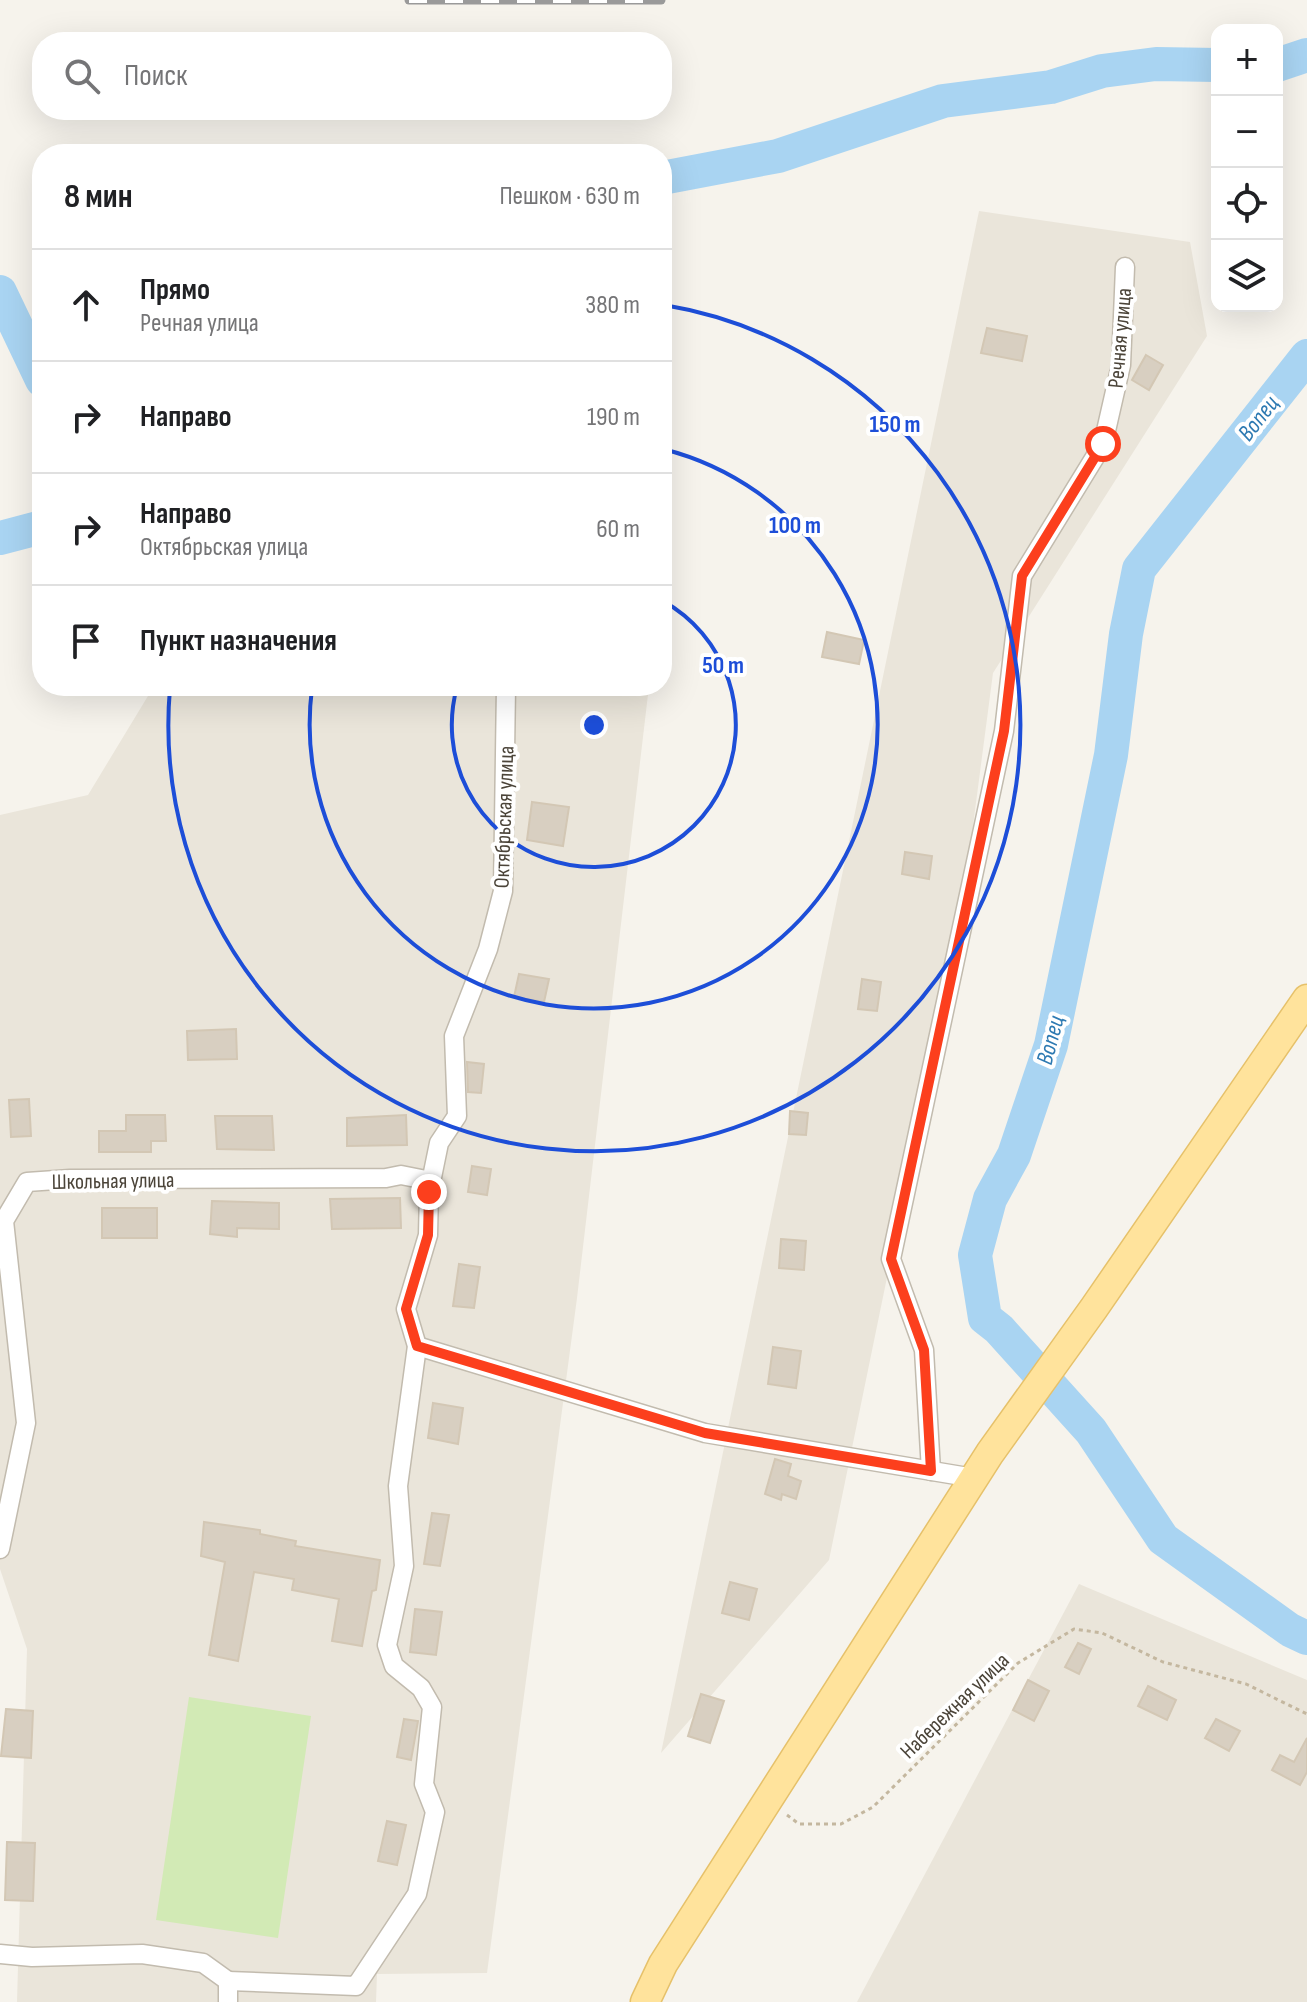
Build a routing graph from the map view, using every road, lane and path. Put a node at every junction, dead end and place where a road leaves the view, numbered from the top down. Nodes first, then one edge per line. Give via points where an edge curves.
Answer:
1 (1125, 267) dead end
2 (506, 696) edge
3 (1307, 999) edge
4 (431, 1181) junction
5 (417, 1346) junction
6 (931, 1471) junction
7 (974, 1478) junction
8 (0, 1549) edge
9 (1307, 1714) edge
10 (767, 1802) junction
11 (0, 1954) edge
12 (228, 1981) junction
13 (228, 2002) edge
14 (645, 2002) edge

1 - 6 street, Речная улица via 1121,365 1103,444 1022,576 1004,731 891,1259 924,1350
2 - 4 street, Октябрьская улица via 503,891 488,949 454,1036 457,1116 439,1143
3 - 7 main road
4 - 5 street, Октябрьская улица via 428,1235 406,1309
4 - 8 street, Школьная улица via 401,1175 27,1182 4,1221 26,1423
5 - 6 street via 705,1433
5 - 12 street, Октябрьская улица via 398,1486 404,1566 387,1645 394,1666 421,1688 432,1707 424,1784 435,1812 417,1894 356,1986
6 - 7 street
7 - 10 main road
9 - 10 path, Набережная улица via 1246,1684 1163,1662 1102,1633 1074,1629 1018,1663 873,1807 841,1824 799,1824
10 - 14 main road via 663,1964
11 - 12 street via 142,1954 203,1963
12 - 13 street

